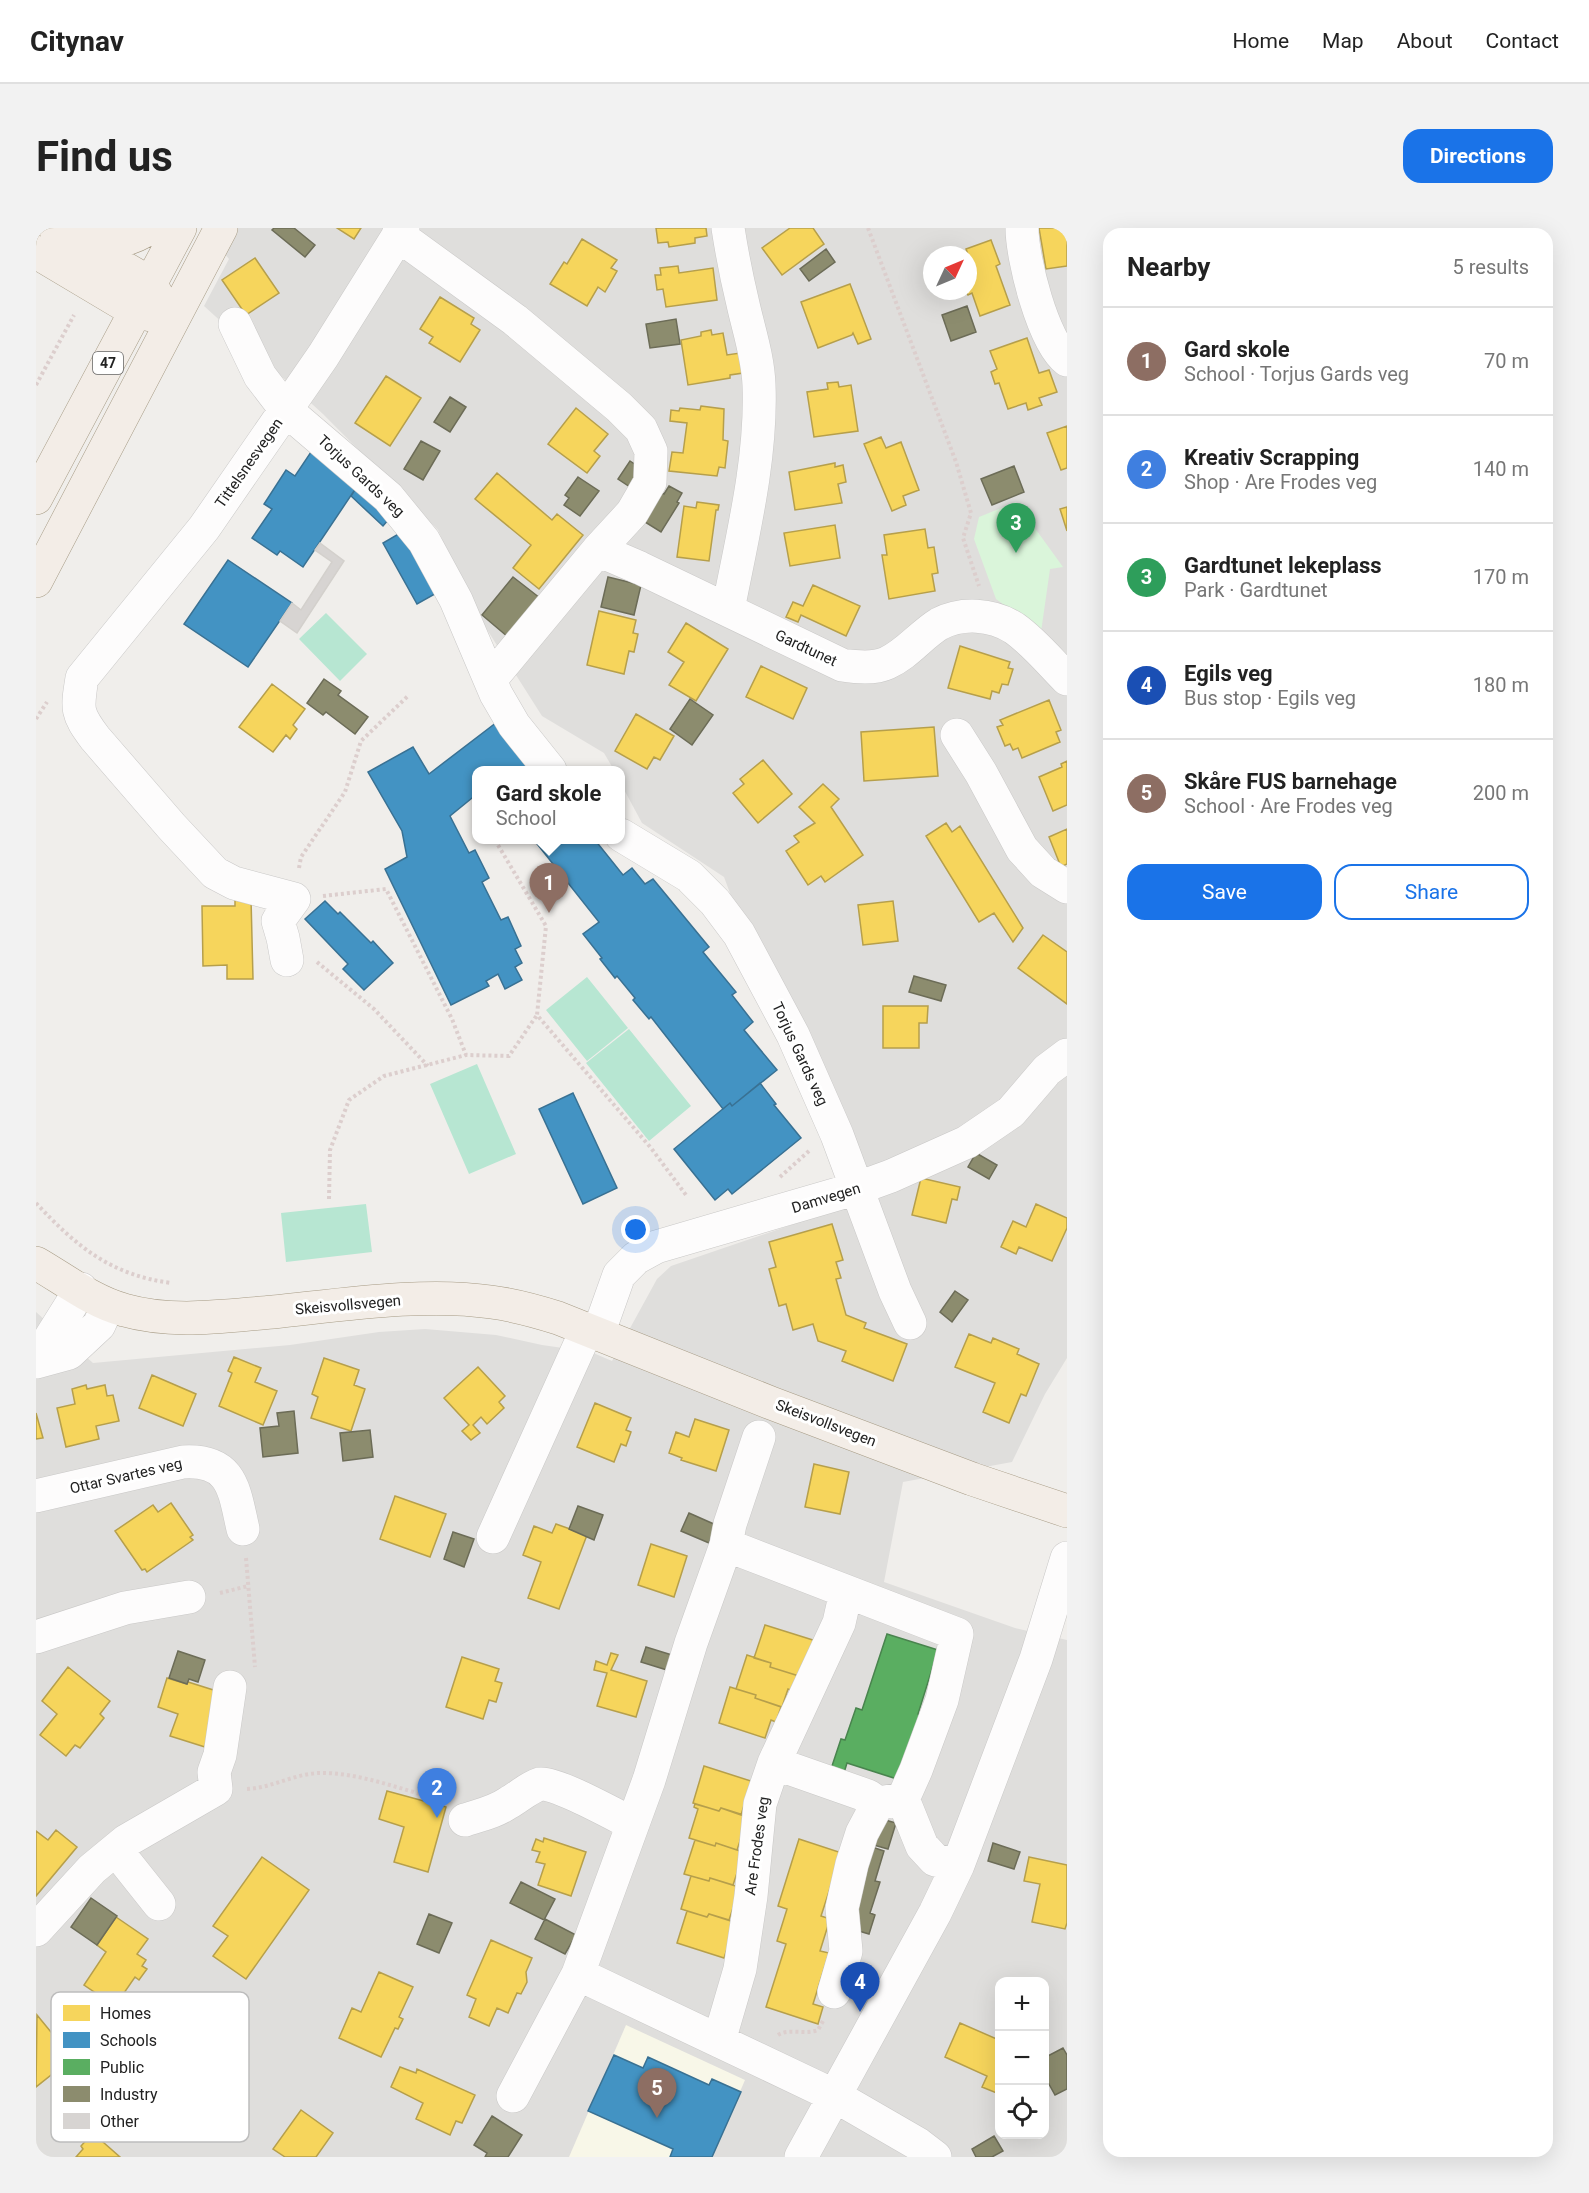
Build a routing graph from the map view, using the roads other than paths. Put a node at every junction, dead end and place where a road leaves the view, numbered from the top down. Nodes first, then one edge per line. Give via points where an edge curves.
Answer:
1 (148, 228) edge
2 (180, 228) edge
3 (221, 228) edge
4 (728, 228) edge
5 (1022, 228) edge
6 (400, 232) edge
7 (65, 234) edge
8 (36, 252) edge
9 (142, 297) junction
10 (172, 321) junction
11 (235, 324) dead end
12 (1067, 360) edge
13 (286, 410) junction
14 (36, 498) edge
15 (598, 550) junction
16 (36, 581) edge
17 (728, 610) junction
18 (1067, 679) edge
19 (490, 680) junction
20 (957, 735) dead end
21 (546, 766) edge
22 (625, 837) edge
23 (1067, 887) edge
24 (299, 959) road end
25 (1067, 1055) edge
26 (858, 1188) junction
27 (36, 1248) edge
28 (36, 1263) edge
29 (86, 1292) junction
30 (910, 1323) dead end
31 (592, 1331) junction
32 (36, 1361) edge
33 (759, 1437) dead end
34 (36, 1496) edge
35 (1067, 1511) edge
36 (243, 1529) dead end
37 (494, 1537) dead end
38 (726, 1545) junction
39 (1067, 1558) edge
40 (846, 1592) junction
41 (189, 1597) dead end
42 (36, 1637) edge
43 (230, 1687) dead end
44 (774, 1763) junction
45 (890, 1801) junction
46 (465, 1820) road end
47 (633, 1824) junction
48 (116, 1850) junction
49 (958, 1865) junction
50 (159, 1904) dead end
51 (36, 1930) edge
52 (578, 1974) junction
53 (834, 1992) road end
54 (719, 2041) junction
55 (513, 2096) dead end
56 (835, 2096) junction
57 (801, 2157) edge
58 (935, 2157) edge

1 - 7 main road via 111,243
2 - 9 main road, 47
3 - 10 main road, 47
4 - 17 street via 759,384 752,485
5 - 12 street via 1038,310 1059,354
6 - 13 street, Tittelsnesvegen
6 - 15 street, Tittelsnesvegen via 515,320 641,429 651,451 650,482 632,513
7 - 9 main road
8 - 9 main road
9 - 10 main road
9 - 14 main road, 47
10 - 16 main road, 47
11 - 13 street, Torjus Gards veg via 260,376
13 - 19 street, Torjus Gards veg via 361,472 408,520 441,568
13 - 24 street, Tittelsnesvegen via 204,528 82,678 77,706 86,725 200,858 225,879 294,899 278,921 283,938
15 - 17 street, Gardtunet
15 - 19 street
17 - 18 street, Gardtunet via 842,665 862,667 886,663 939,624 965,616 989,617 1013,628
19 - 21 street, Torjus Gards veg via 514,725
20 - 23 street via 1022,849 1043,872
22 - 26 street, Torjus Gards veg via 689,876 739,934 793,1035
25 - 26 street, Damvegen via 1047,1071 1025,1098 967,1142
26 - 30 street, Torjus Gards veg
26 - 31 street, Damvegen via 657,1247 636,1258 619,1275
27 - 29 main road
28 - 29 main road, Skeisvollsvegen
29 - 31 main road, Skeisvollsvegen via 124,1310 162,1318 207,1318 388,1301 491,1301
29 - 32 street
31 - 35 main road, Skeisvollsvegen via 771,1403
31 - 37 street
33 - 38 street
34 - 36 street, Ottar Svartes veg via 200,1461 228,1476
38 - 40 street
38 - 47 street
39 - 49 street via 1036,1659
40 - 44 street, Are Frodes veg via 839,1623
40 - 45 street via 957,1634 942,1700 916,1770
41 - 42 street via 125,1608
43 - 48 street via 214,1772 216,1789
44 - 45 street
44 - 54 street, Are Frodes veg via 760,1804 740,1969
45 - 49 street via 935,1860
45 - 53 street via 862,1833 852,1864 842,1908 846,1951
46 - 47 street via 508,1804 543,1783
47 - 52 street
48 - 50 street
48 - 51 street via 92,1869
49 - 56 street
52 - 54 street
52 - 55 street
54 - 56 street
56 - 57 street
56 - 58 street

